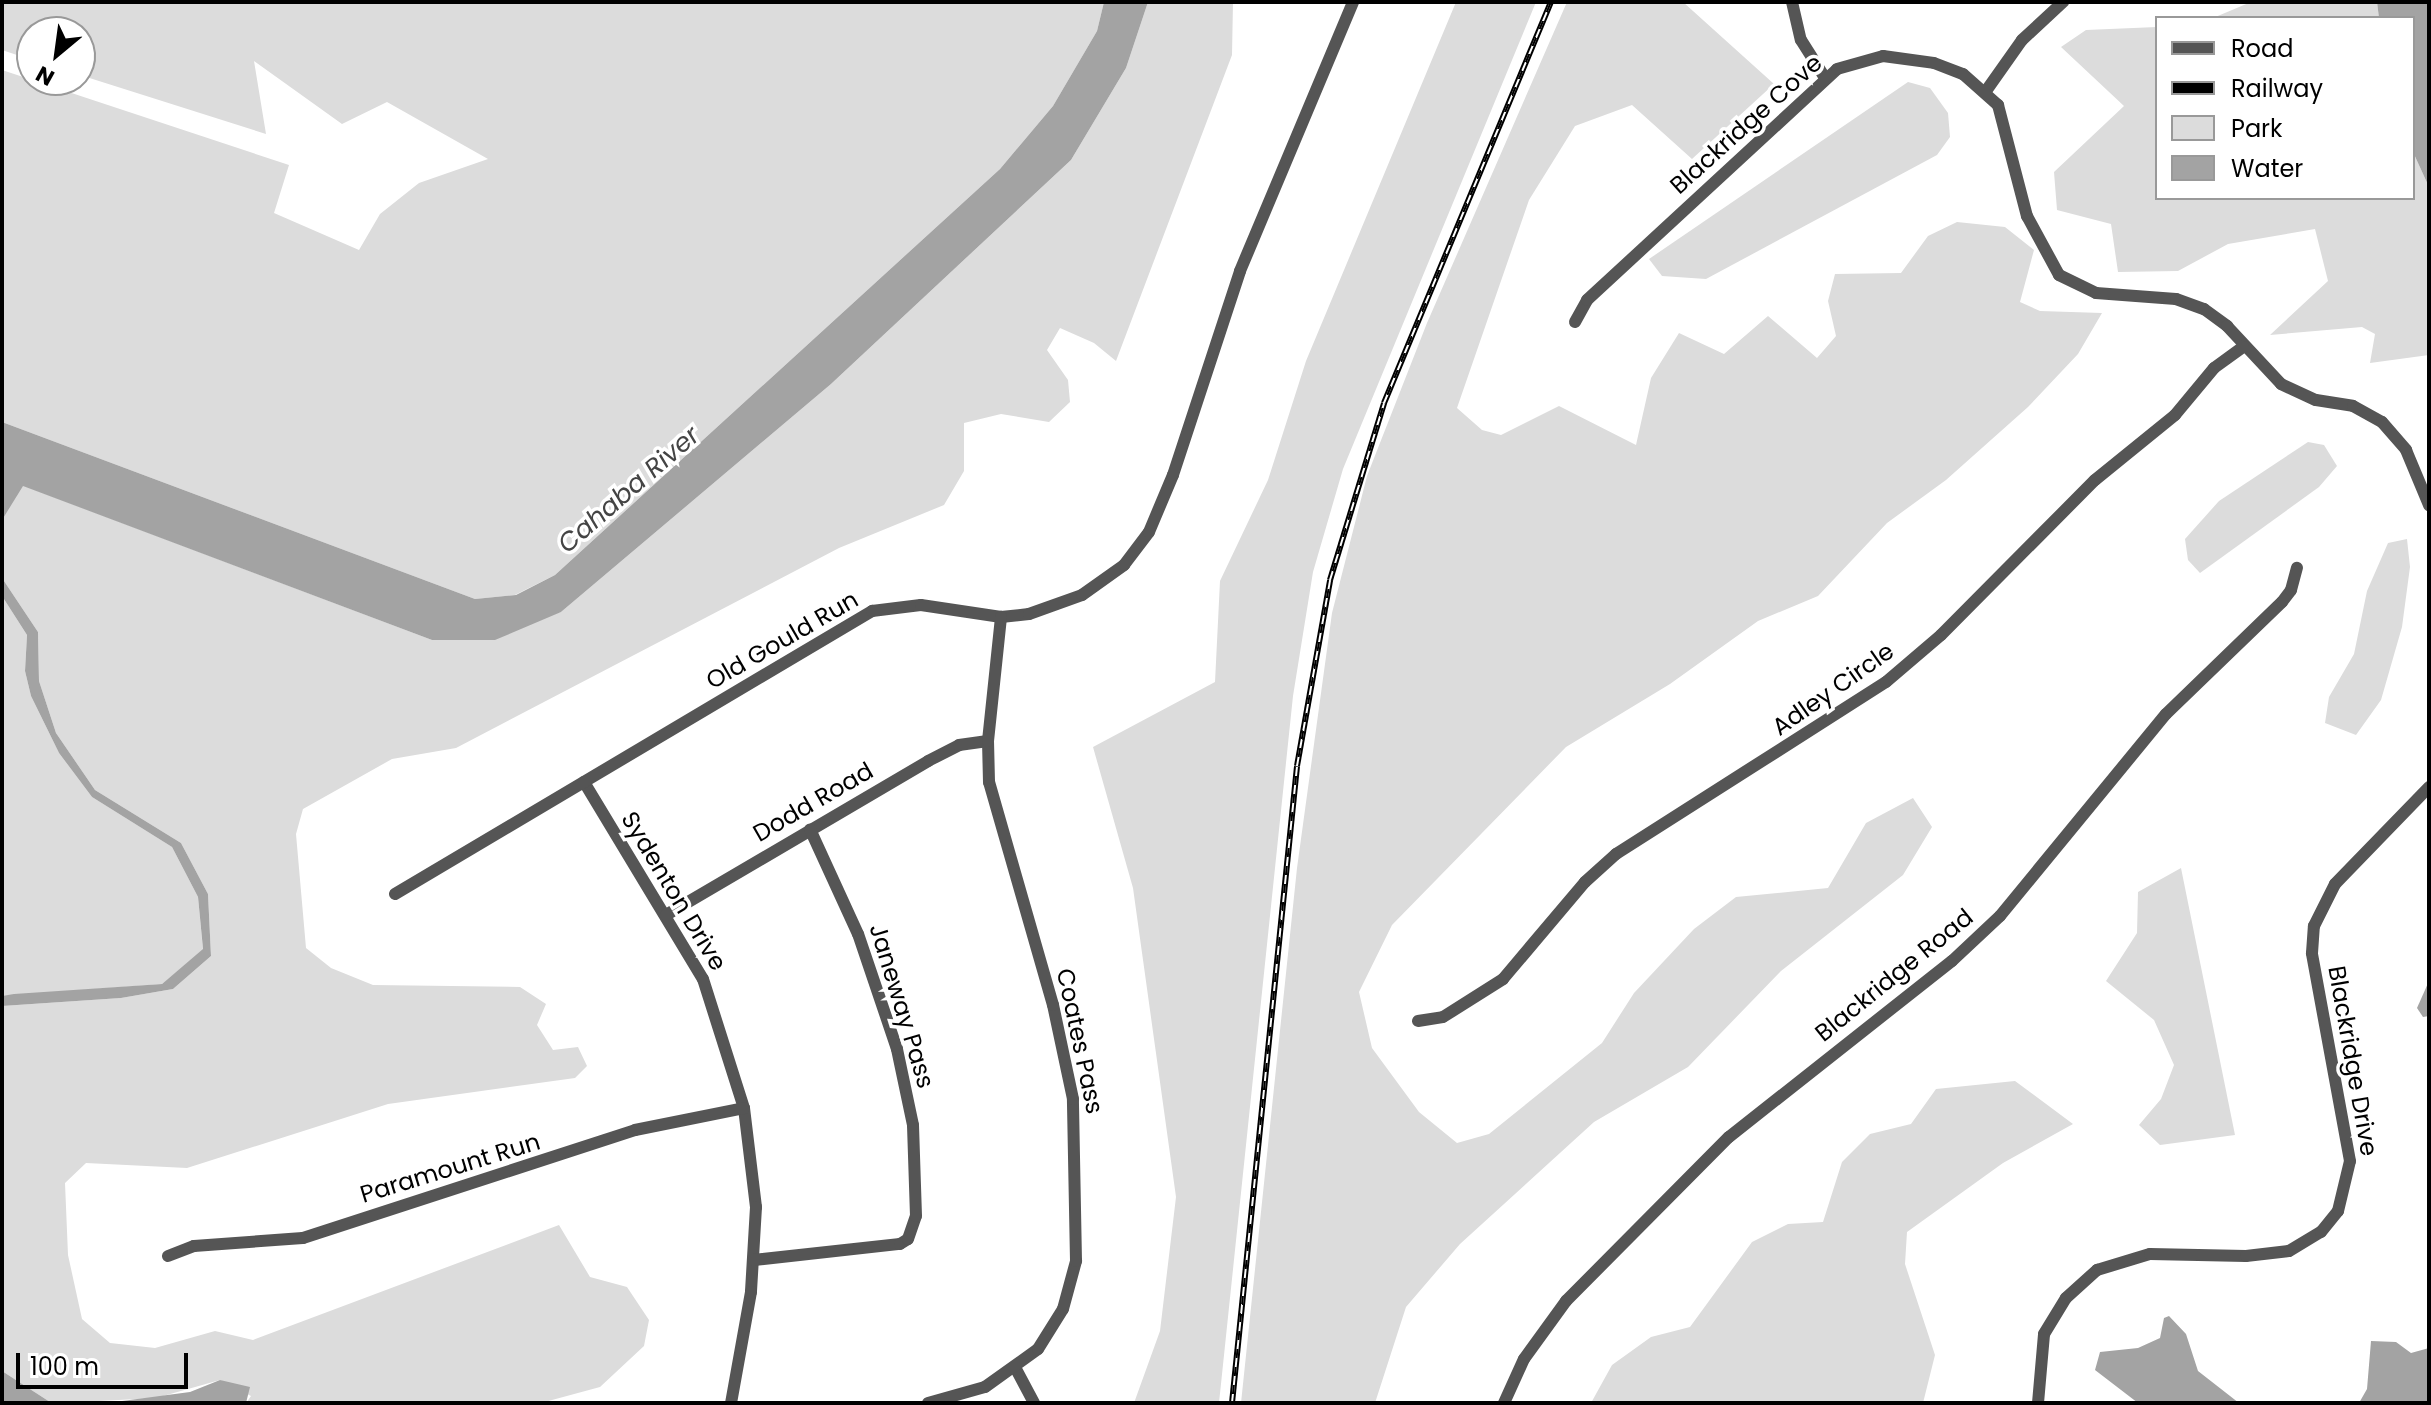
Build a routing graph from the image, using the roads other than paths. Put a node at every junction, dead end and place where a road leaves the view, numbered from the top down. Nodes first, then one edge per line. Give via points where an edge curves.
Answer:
1 (1353, 2) edge
2 (1792, 2) edge
3 (2063, 2) edge
4 (1825, 78) junction
5 (1986, 91) junction
6 (1575, 322) dead end
7 (2243, 347) junction
8 (2429, 505) edge
9 (2297, 568) dead end
10 (1001, 617) junction
11 (988, 741) junction
12 (584, 782) junction
13 (2429, 787) edge
14 (810, 829) junction
15 (395, 894) dead end
16 (666, 915) junction
17 (1418, 1021) dead end
18 (744, 1108) junction
19 (168, 1256) dead end
20 (754, 1260) junction
21 (1016, 1369) junction
22 (731, 1403) edge
23 (928, 1403) edge
24 (1034, 1403) edge
25 (1504, 1403) edge
26 (2038, 1403) edge

1 - 10 street, Old Gould Run via 1240,271 1173,475 1136,552 1106,581 1056,607
2 - 4 street via 1801,40
3 - 5 street via 2022,40
4 - 5 street, Blackridge Cove via 1861,59 1907,58 1963,74
4 - 6 street, Blackridge Cove via 1587,300
5 - 7 street, Blackridge Cove via 2005,122 2027,216 2059,275 2096,293 2191,303 2227,326
7 - 8 street, Blackridge Cove via 2291,390 2353,406 2382,422 2406,450
7 - 17 street, Adley Circle via 2214,368 2175,415 2095,480 1898,672 1850,709 1616,854 1585,882 1510,973 1443,1017
9 - 25 street, Blackridge Road via 2282,602 2166,714 2000,916 1952,961 1729,1137 1566,1301 1524,1359
10 - 11 street, Coates Pass
10 - 12 street, Old Gould Run via 921,605 872,611
11 - 14 street, Dodd Road via 959,745
11 - 21 street, Coates Pass via 999,829 1053,1005 1076,1133 1078,1222 1072,1280 1049,1334
12 - 15 street, Old Gould Run
12 - 16 street, Sydenton Drive
13 - 26 street, Blackridge Drive via 2335,884 2314,926 2312,953 2350,1161 2338,1211 2321,1232 2289,1251 2246,1256 2150,1254 2097,1270 2066,1298 2044,1334
14 - 16 street, Dodd Road
14 - 20 street, Janeway Pass via 858,934 897,1049 913,1125 916,1216 908,1239 900,1244
16 - 18 street, Sydenton Drive via 703,979
18 - 19 street, Paramount Run via 635,1130 303,1238 194,1246
18 - 20 street, Sydenton Drive via 755,1174
20 - 22 street, Sydenton Drive
21 - 23 street, Coates Pass via 972,1393
21 - 24 street

